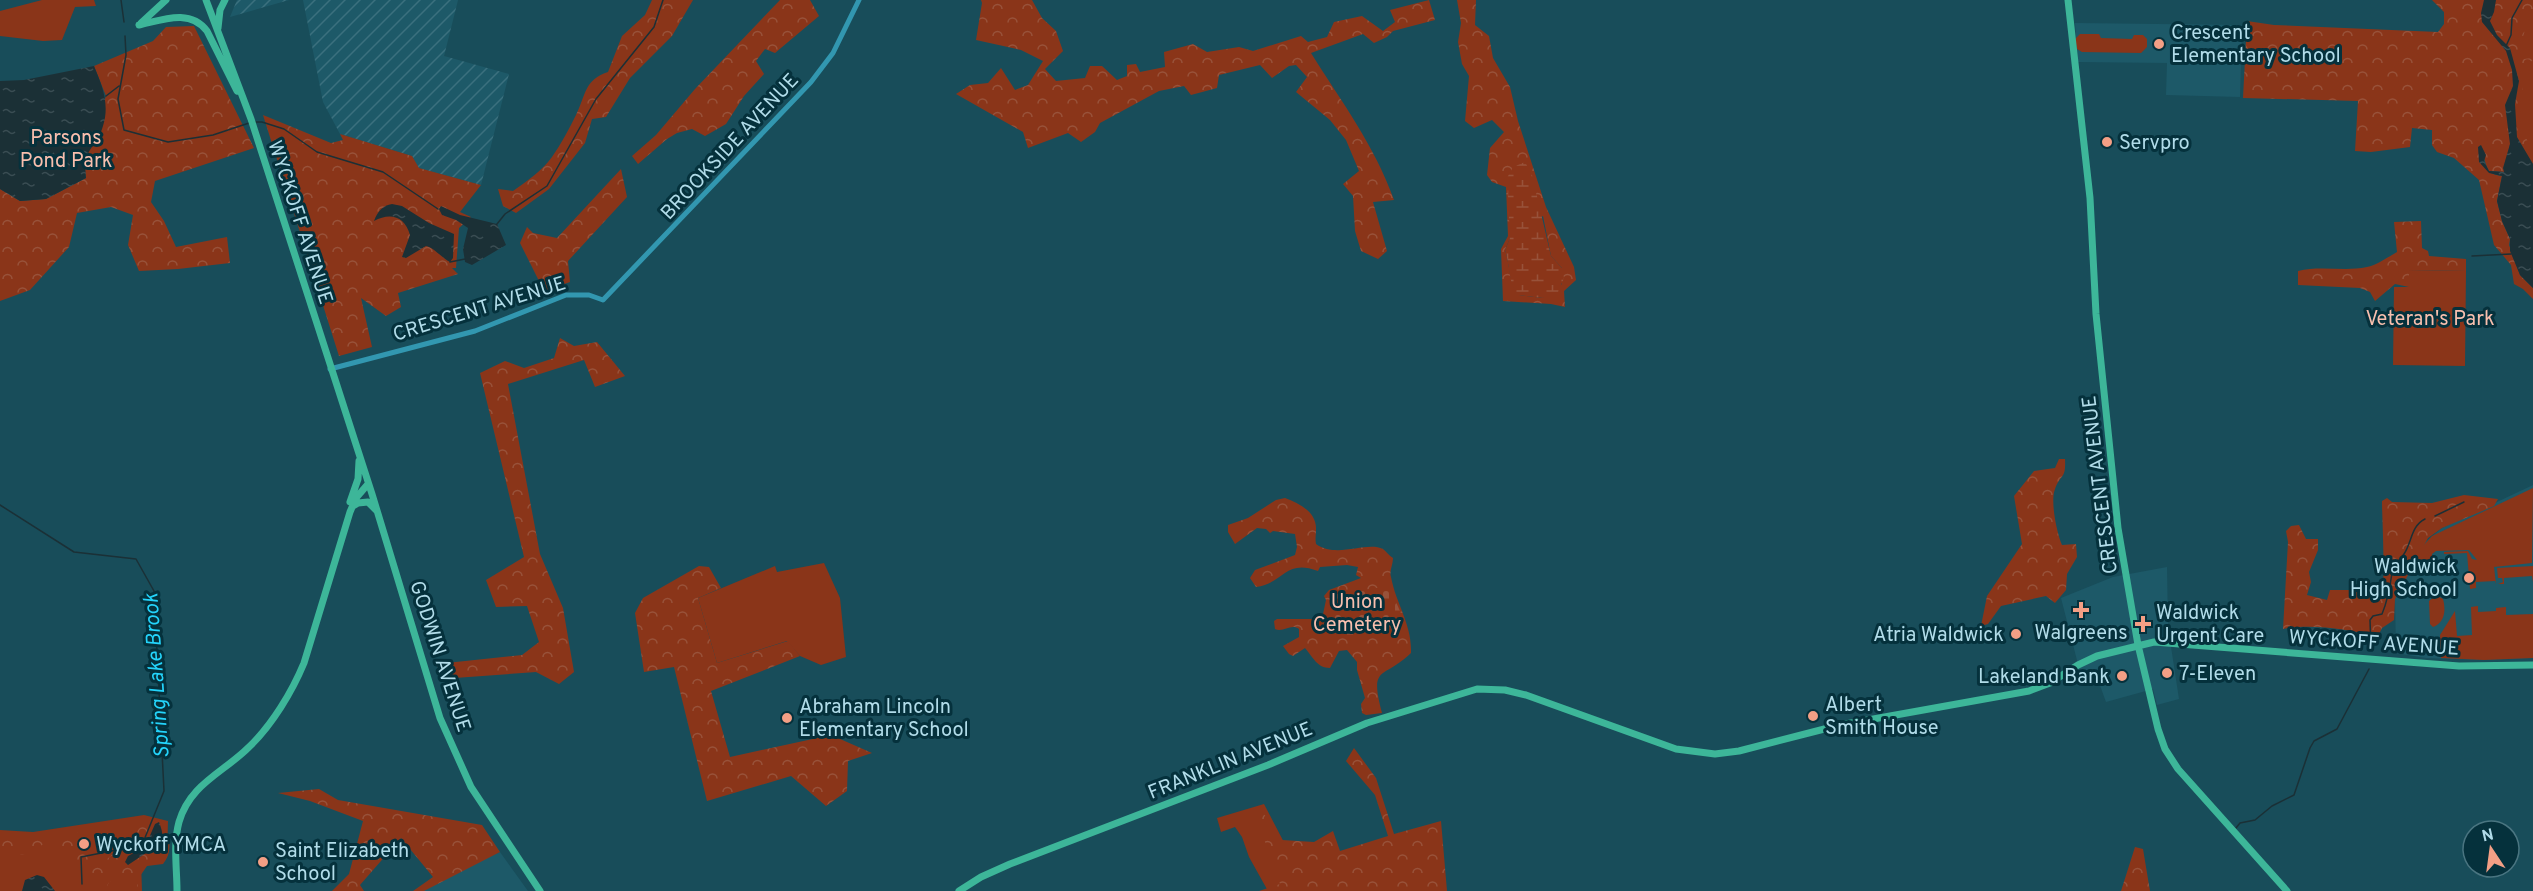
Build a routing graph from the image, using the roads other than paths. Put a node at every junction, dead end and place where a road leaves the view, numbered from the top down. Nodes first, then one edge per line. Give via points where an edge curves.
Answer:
1 (166, 0) edge
2 (206, 0) edge
3 (225, 0) edge
4 (859, 0) edge
5 (2068, 0) edge
6 (217, 31) junction
7 (243, 100) junction
8 (603, 300) joint
9 (330, 369) junction
10 (359, 455) junction
11 (368, 484) junction
12 (352, 509) junction
13 (377, 511) junction
14 (2138, 645) junction
15 (2533, 665) edge
16 (1521, 694) joint
17 (177, 891) edge
18 (540, 891) edge
19 (959, 891) edge
20 (2287, 891) edge

1 - 7 main road via 139,25 173,17 200,23
2 - 6 main road, WYCKOFF AVENUE
3 - 6 main road
4 - 8 street, BROOKSIDE AVENUE via 820,71
5 - 14 main road, CRESCENT AVENUE via 2090,198 2095,294 2118,528
6 - 7 main road, WYCKOFF AVENUE
7 - 9 main road, WYCKOFF AVENUE
8 - 9 street, CRESCENT AVENUE via 589,295 566,295 475,331
9 - 10 main road, WYCKOFF AVENUE
10 - 11 main road, WYCKOFF AVENUE
10 - 12 main road, WYCKOFF AVENUE via 349,506
11 - 12 main road, WYCKOFF AVENUE
11 - 13 main road, GODWIN AVENUE
12 - 13 main road via 358,502 368,502
12 - 17 main road, WYCKOFF AVENUE via 295,682 256,740 199,787 182,813 176,838
13 - 18 main road, GODWIN AVENUE via 440,718 471,788
14 - 15 main road, WYCKOFF AVENUE via 2161,642 2459,666
14 - 16 main road, WYCKOFF AVENUE via 2087,660 2030,691 1840,725 1715,754 1676,749
14 - 20 main road, CRESCENT AVENUE via 2158,729 2171,760
16 - 19 main road, FRANKLIN AVENUE via 1492,688 1468,690 1367,723 1010,864

